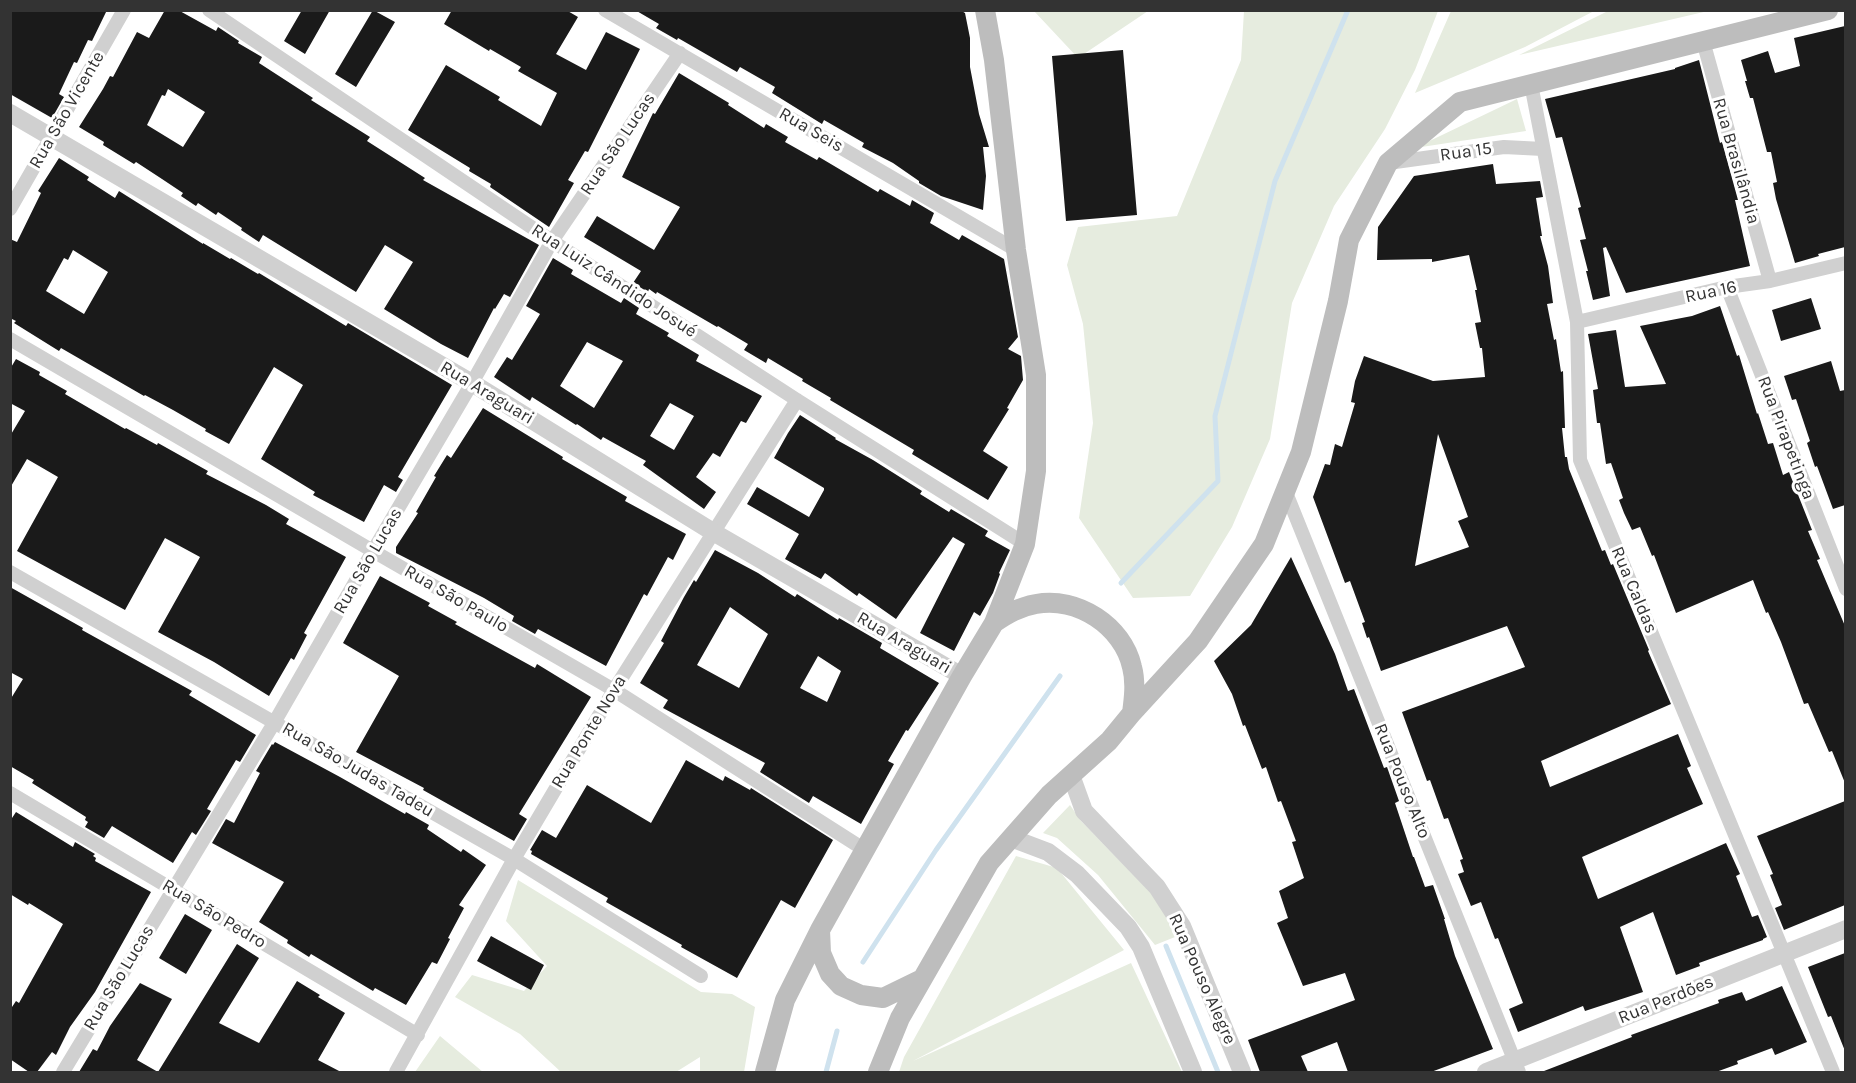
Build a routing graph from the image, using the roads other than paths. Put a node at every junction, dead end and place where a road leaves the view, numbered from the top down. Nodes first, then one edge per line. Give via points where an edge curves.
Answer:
1 (124, 10) edge
2 (209, 10) edge
3 (605, 10) edge
4 (985, 10) edge
5 (1828, 10) edge
6 (1703, 41) junction
7 (680, 53) junction
8 (1531, 84) junction
9 (10, 113) edge
10 (52, 137) junction
11 (1544, 149) junction
12 (1388, 164) junction
13 (10, 209) edge
14 (552, 241) junction
15 (1017, 250) junction
16 (1845, 263) edge
17 (1770, 281) junction
18 (1727, 287) junction
19 (1577, 322) junction
20 (10, 339) edge
21 (472, 383) junction
22 (797, 400) junction
23 (1285, 490) junction
24 (713, 532) junction
25 (1025, 544) junction
26 (373, 551) junction
27 (10, 572) edge
28 (1845, 590) edge
29 (994, 623) junction
30 (962, 676) junction
31 (614, 690) junction
32 (1131, 713) junction
33 (274, 723) junction
34 (1071, 775) junction
35 (10, 793) edge
36 (1011, 838) junction
37 (865, 850) junction
38 (514, 859) junction
39 (173, 889) junction
40 (1845, 929) edge
41 (820, 930) junction
42 (1784, 953) junction
43 (700, 976) dead end
44 (923, 979) junction
45 (418, 1035) junction
46 (1516, 1067) edge
47 (63, 1072) edge
48 (396, 1072) edge
49 (765, 1072) edge
50 (878, 1072) edge
51 (1193, 1072) edge
52 (1242, 1072) edge
53 (1486, 1072) edge
54 (1833, 1072) edge

1 - 10 street, Rua São Vicente
2 - 14 street, Rua Luiz Cândido Josué
3 - 7 street, Rua Seis
4 - 15 main road
5 - 6 main road
6 - 8 main road
6 - 17 street, Rua Brasilândia
7 - 14 street, Rua São Lucas
7 - 15 street, Rua Seis
8 - 11 street, Rua Caldas
8 - 12 main road via 1460,102
9 - 10 street, Rua Araguari
10 - 13 street, Rua São Vicente
10 - 21 street, Rua Araguari
11 - 12 street, Rua 15 via 1504,147
11 - 19 street, Rua Caldas
12 - 23 main road via 1349,240 1301,452
14 - 21 street, Rua São Lucas
14 - 22 street, Rua Luiz Cândido Josué
15 - 25 main road via 1036,375 1036,471
16 - 17 street, Rua 16
17 - 18 street, Rua 16
18 - 19 street, Rua 16
18 - 28 street, Rua Pirapetinga
19 - 42 street, Rua Caldas via 1580,460
20 - 26 street, Rua São Paulo
21 - 24 street, Rua Araguari
21 - 26 street, Rua São Lucas
22 - 24 street, Rua Ponte Nova
22 - 25 street, Rua Luiz Cândido Josué
23 - 32 main road via 1263,543 1198,641
23 - 46 street, Rua Pouso Alto
24 - 30 street, Rua Araguari
24 - 31 street, Rua Ponte Nova
25 - 29 main road
26 - 31 street, Rua São Paulo
26 - 33 street, Rua São Lucas
27 - 33 street, Rua São Judas Tadeu
29 - 30 main road
29 - 32 main road via 1014,610 1038,603 1086,611 1107,624 1123,643 1132,666 1135,690
30 - 37 main road
31 - 37 street, Rua São Paulo
31 - 38 street, Rua Ponte Nova
32 - 34 main road via 1109,741
33 - 38 street, Rua São Judas Tadeu
33 - 39 street, Rua São Lucas
34 - 36 main road
34 - 52 street, Rua Pouso Alegre via 1084,812 1157,887 1182,926
35 - 39 street, Rua São Pedro
36 - 44 main road via 989,863
36 - 51 street via 1056,857 1128,927 1141,947
37 - 41 main road
38 - 43 street, Rua São Judas Tadeu
38 - 45 street, Rua Ponte Nova
39 - 45 street, Rua São Pedro
39 - 47 street, Rua São Lucas
40 - 42 street, Rua Perdões
41 - 44 main road via 821,953 840,986 861,995 883,998
41 - 49 main road via 785,1000
42 - 46 street, Rua Perdões
42 - 54 street, Rua Caldas
44 - 50 main road via 900,1018
45 - 48 street, Rua Ponte Nova
46 - 53 street, Rua Perdões

